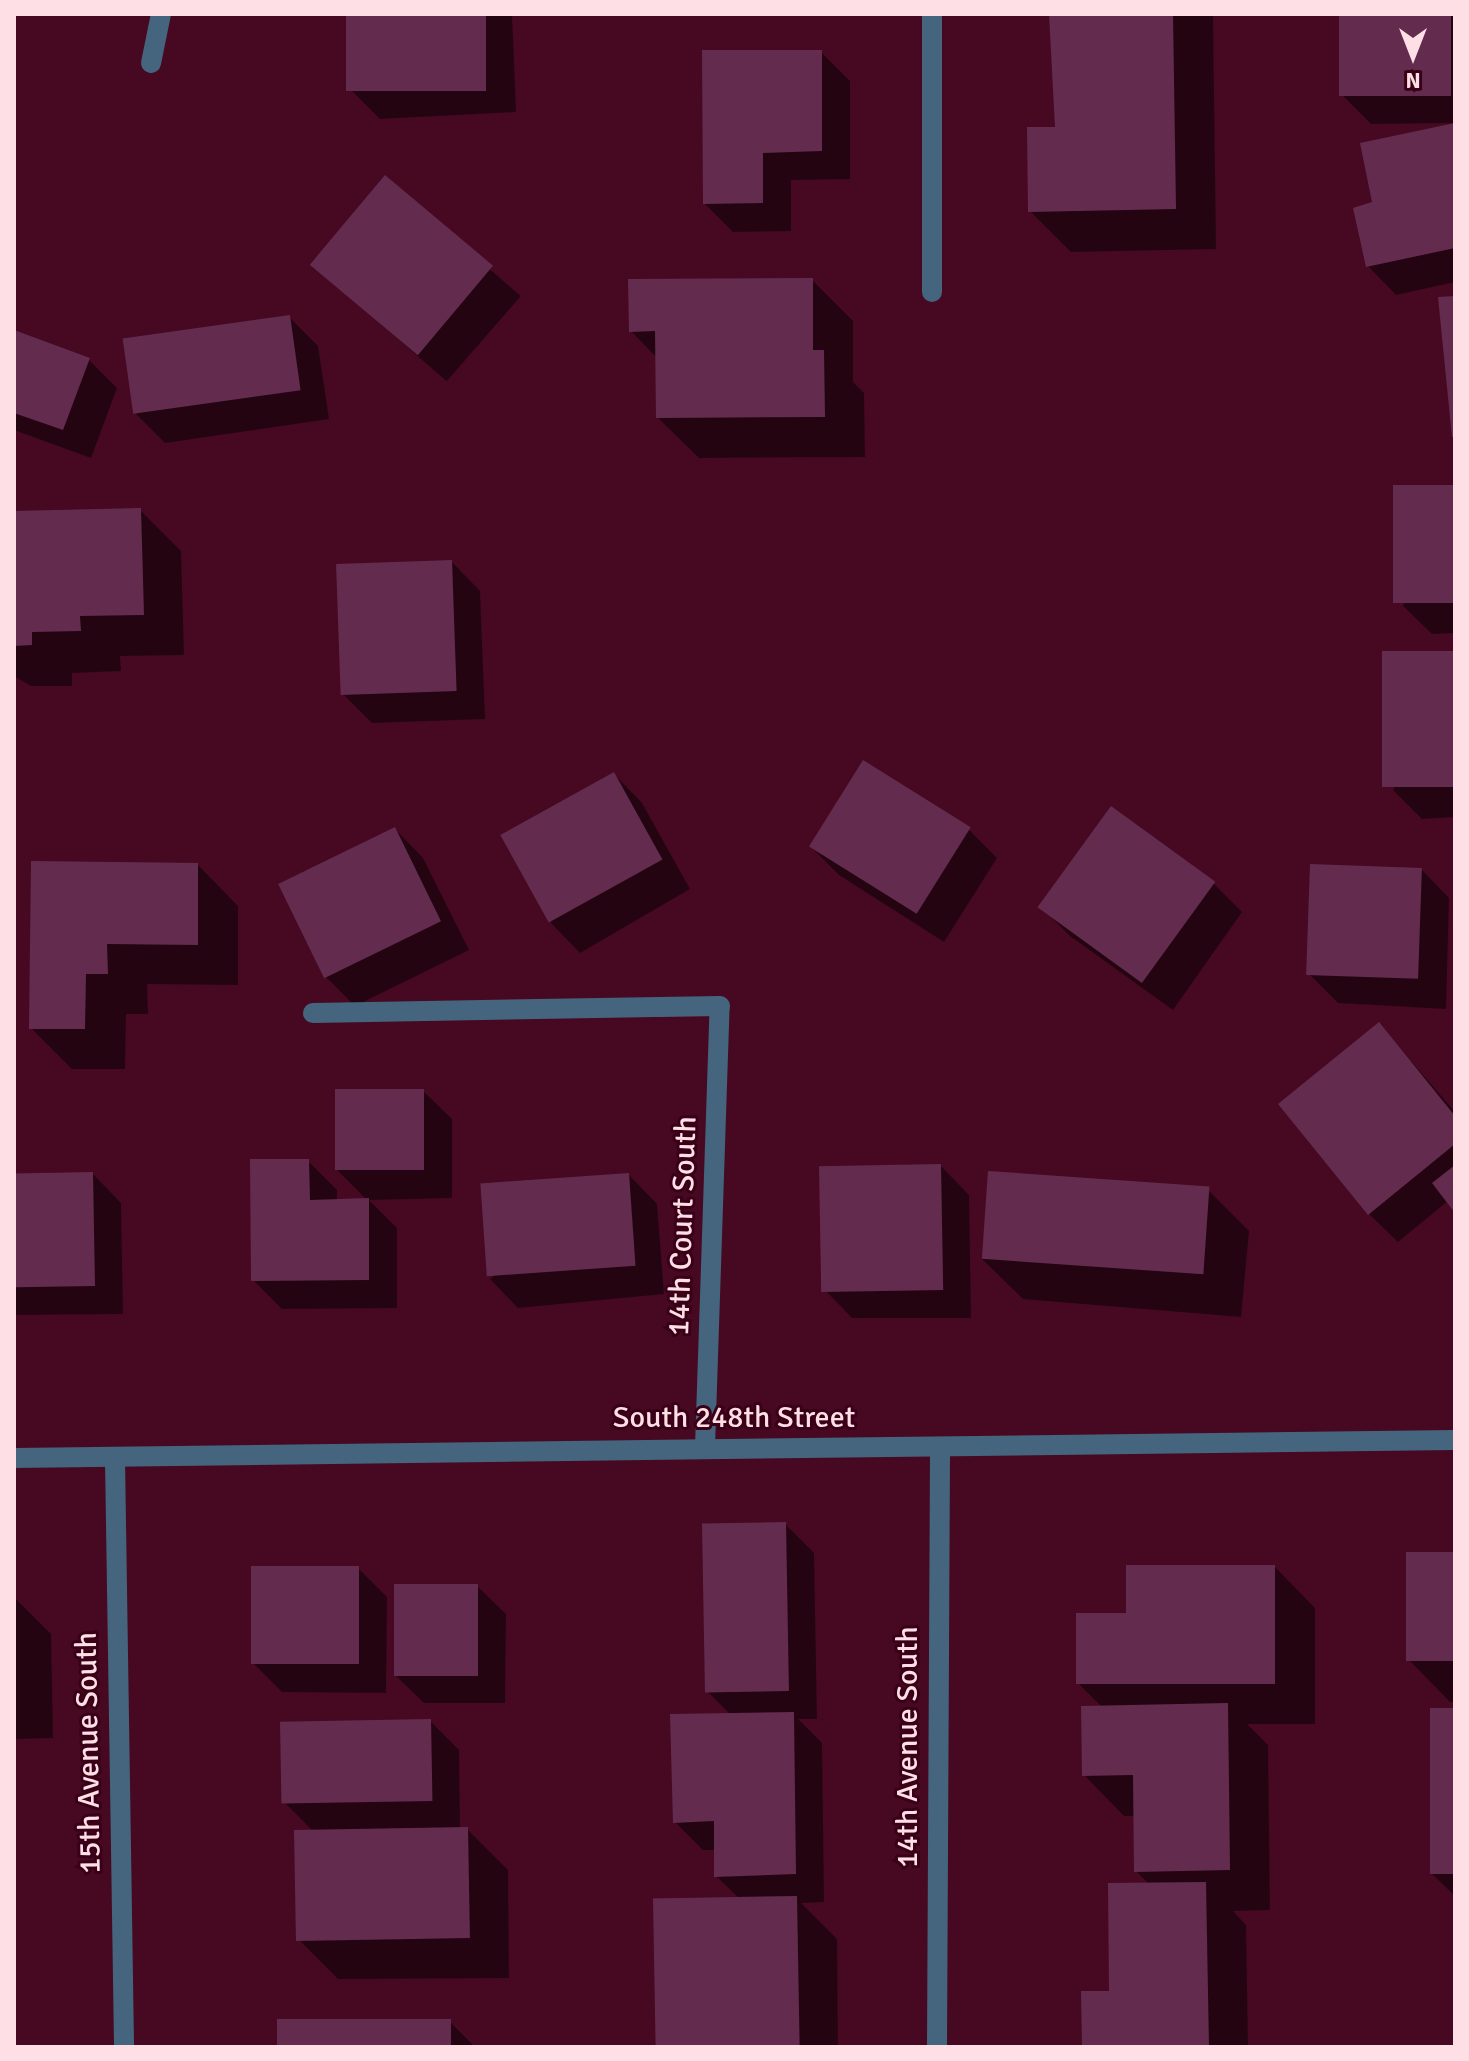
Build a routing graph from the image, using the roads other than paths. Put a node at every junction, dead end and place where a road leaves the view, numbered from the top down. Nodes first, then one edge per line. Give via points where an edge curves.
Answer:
1 (161, 14) edge
2 (932, 14) edge
3 (151, 63) dead end
4 (932, 292) dead end
5 (313, 1013) dead end
6 (1455, 1440) edge
7 (705, 1447) junction
8 (940, 1447) junction
9 (14, 1458) edge
10 (115, 1458) junction
11 (124, 2047) edge
12 (937, 2047) edge

1 - 3 street
2 - 4 street
5 - 7 street, 14th Court South via 720,1006
6 - 8 street, South 248th Street
7 - 8 street, South 248th Street
7 - 10 street, South 248th Street
8 - 12 street, 14th Avenue South
9 - 10 street, South 248th Street
10 - 11 street, 15th Avenue South

